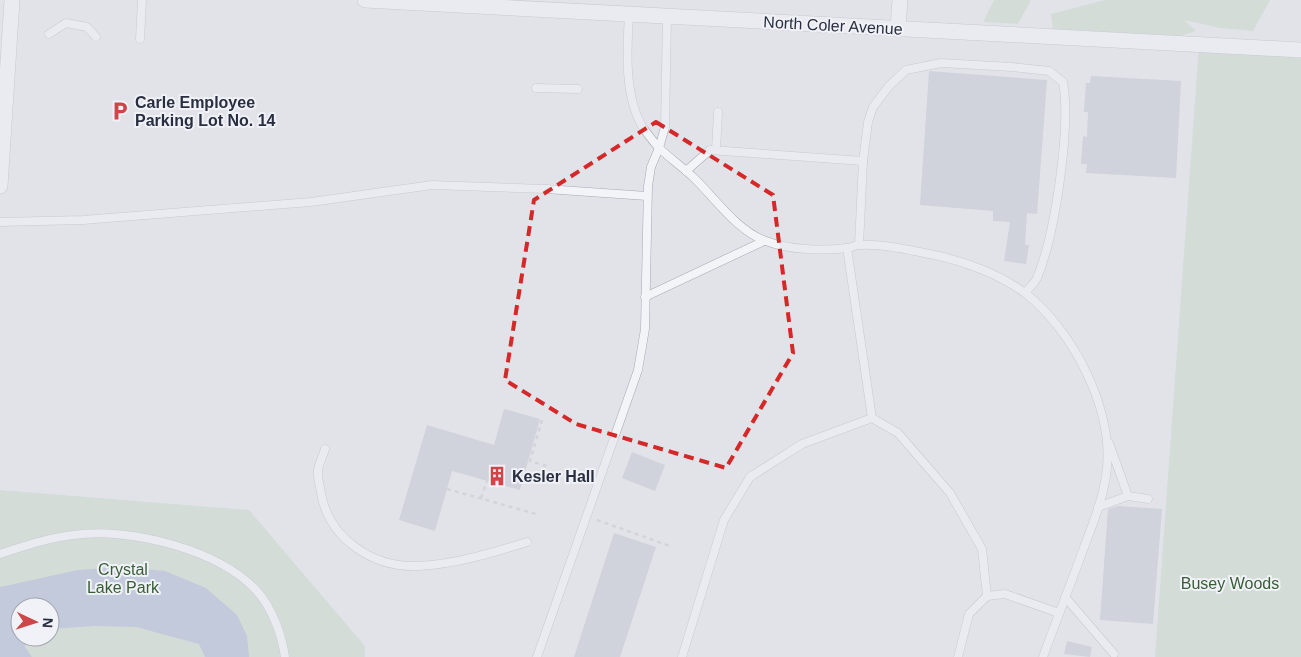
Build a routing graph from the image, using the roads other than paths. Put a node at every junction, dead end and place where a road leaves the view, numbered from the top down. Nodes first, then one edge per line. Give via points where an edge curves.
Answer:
1 (12, 0) edge
2 (142, 0) edge
3 (364, 0) edge
4 (900, 0) edge
5 (628, 14) junction
6 (666, 16) junction
7 (898, 28) junction
8 (49, 34) dead end
9 (96, 37) dead end
10 (140, 39) dead end
11 (1301, 50) edge
12 (536, 88) dead end
13 (578, 89) dead end
14 (718, 112) dead end
15 (659, 148) junction
16 (716, 150) junction
17 (863, 161) junction
18 (686, 171) junction
19 (0, 186) edge
20 (647, 196) junction
21 (0, 222) edge
22 (764, 241) junction
23 (859, 245) junction
24 (847, 248) junction
25 (1025, 293) junction
26 (645, 297) junction
27 (872, 418) junction
28 (1104, 428) junction
29 (325, 448) dead end
30 (1128, 496) junction
31 (1148, 500) dead end
32 (1098, 507) junction
33 (527, 542) dead end
34 (0, 554) edge
35 (987, 596) junction
36 (1065, 597) junction
37 (1059, 613) junction
38 (1114, 654) dead end
39 (285, 657) edge
40 (537, 657) edge
41 (682, 657) edge
42 (958, 657) edge
43 (1043, 657) edge

1 - 19 street
2 - 10 lane
3 - 5 street, North Coler Avenue
4 - 7 street
5 - 6 street, North Coler Avenue
5 - 15 lane via 627,58 631,92 641,125
6 - 7 street, North Coler Avenue
6 - 15 lane via 665,127
7 - 11 street, North Coler Avenue
8 - 9 lane via 66,23 87,27
12 - 13 lane
14 - 16 lane
15 - 18 lane
15 - 20 lane via 651,167
16 - 17 lane
16 - 18 lane via 710,150
17 - 23 lane
17 - 25 lane via 868,122 874,107 906,70 940,63 1012,67 1049,71 1063,82 1066,114 1054,216 1036,280
18 - 22 lane via 744,228
20 - 21 lane via 432,185 311,202 83,220
20 - 26 lane
22 - 24 lane via 781,246
22 - 26 lane
23 - 24 lane
23 - 25 lane via 899,249 963,262
24 - 27 lane
25 - 28 lane via 1054,322 1075,351 1097,401
26 - 40 lane via 645,330 638,370
27 - 35 lane via 898,433 950,493 982,549
27 - 41 lane via 802,444 750,477 724,520
28 - 30 lane
28 - 32 lane via 1106,475
29 - 33 lane via 318,472 328,517 343,538 373,557 393,564 418,566 476,558
30 - 31 lane
30 - 32 lane
32 - 36 lane
34 - 39 lane via 50,539 96,533 162,542 191,551 220,564 257,592 275,623
35 - 37 lane via 1004,594
35 - 42 lane via 969,614
36 - 37 lane
36 - 38 lane
37 - 43 lane

